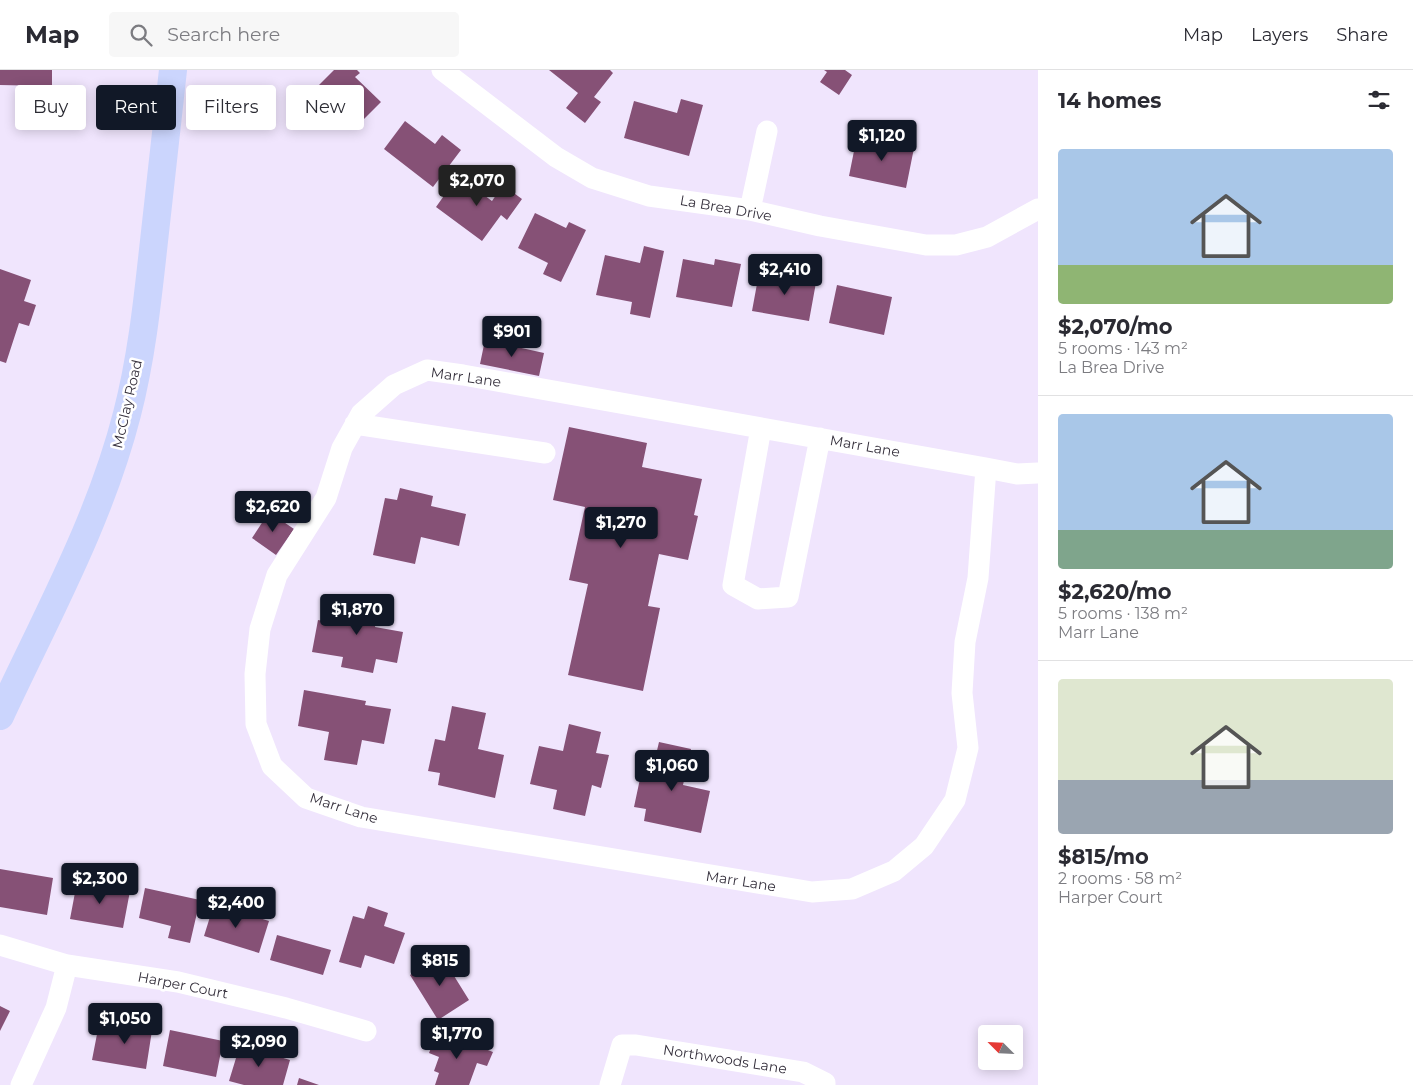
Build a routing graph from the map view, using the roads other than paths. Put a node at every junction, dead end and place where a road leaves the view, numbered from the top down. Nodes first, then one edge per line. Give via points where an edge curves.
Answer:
1 (173, 70) edge
2 (442, 70) edge
3 (767, 132) dead end
4 (1038, 209) edge
5 (750, 210) junction
6 (355, 424) junction
7 (761, 428) junction
8 (820, 438) junction
9 (545, 453) dead end
10 (986, 468) junction
11 (1038, 473) edge
12 (0, 716) edge
13 (0, 945) edge
14 (67, 965) junction
15 (366, 1031) dead end
16 (21, 1085) edge
17 (610, 1085) edge
18 (825, 1085) edge

1 - 12 main road, McClay Road via 150,278 139,359 127,413 113,463 91,521
2 - 5 street, La Brea Drive via 556,157 592,178 649,196
3 - 5 street
4 - 5 street, La Brea Drive via 987,237 956,245 926,245
6 - 7 street, Marr Lane via 361,414 394,385 427,370
6 - 9 street
6 - 10 street, Marr Lane via 342,448 326,498 277,575 260,629 255,674 256,724 272,766 306,798 361,817 812,892 852,889 894,871 924,846 954,800 968,748 962,684 965,642 978,578
7 - 8 street, Marr Lane
7 - 8 street via 732,585 758,599 788,597
8 - 10 street, Marr Lane
10 - 11 street, Marr Lane via 1017,474
13 - 14 street, Harper Court
14 - 15 street, Harper Court via 178,982
14 - 16 street via 56,1008
17 - 18 street, Northwoods Lane via 622,1045 803,1072

